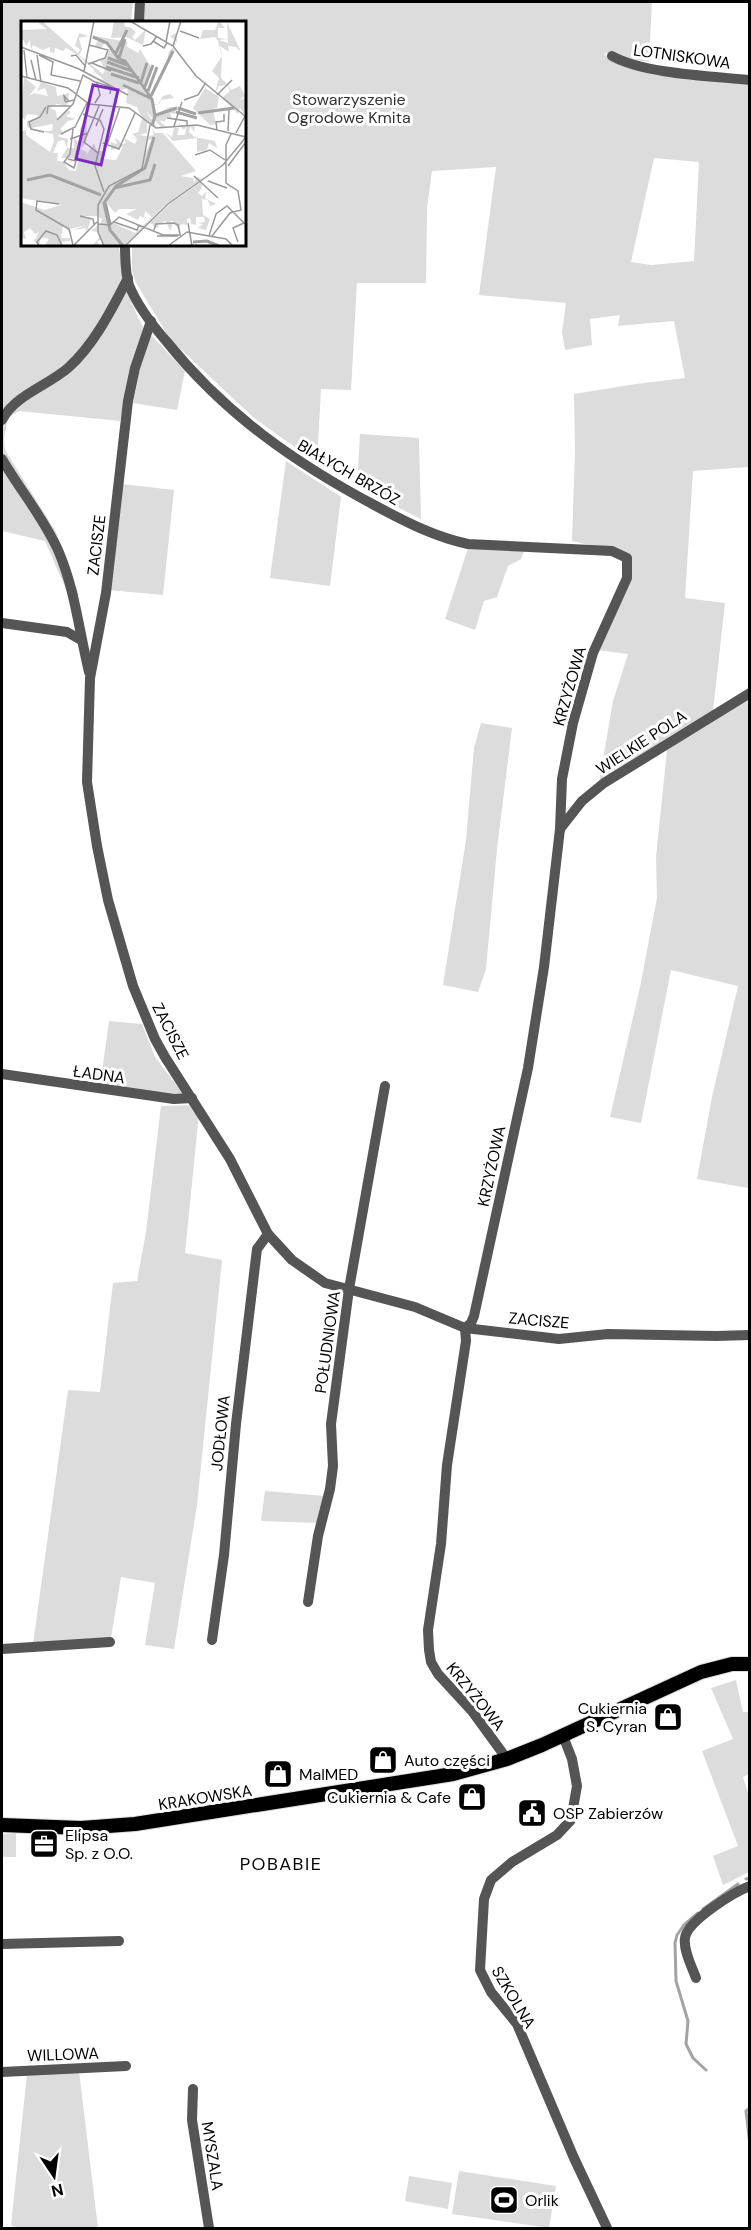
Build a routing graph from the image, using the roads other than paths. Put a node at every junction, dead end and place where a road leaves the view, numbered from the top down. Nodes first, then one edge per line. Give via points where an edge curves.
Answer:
1 (140, 2) edge
2 (139, 21) edge
3 (612, 56) dead end
4 (750, 80) edge
5 (125, 246) edge
6 (128, 278) junction
7 (151, 321) junction
8 (2, 420) edge
9 (2, 459) edge
10 (627, 558) joint
11 (2, 622) edge
12 (81, 640) junction
13 (90, 678) junction
14 (750, 693) edge
15 (560, 830) junction
16 (2, 1074) edge
17 (385, 1086) dead end
18 (192, 1098) junction
19 (268, 1234) junction
20 (349, 1289) junction
21 (465, 1328) junction
22 (750, 1335) edge
23 (308, 1602) dead end
24 (212, 1640) dead end
25 (110, 1642) dead end
26 (2, 1649) edge
27 (750, 1664) edge
28 (563, 1736) junction
29 (507, 1759) junction
30 (2, 1825) edge
31 (750, 1886) edge
32 (119, 1941) dead end
33 (2, 1944) edge
34 (696, 1978) dead end
35 (126, 2066) dead end
36 (2, 2072) edge
37 (193, 2089) dead end
38 (209, 2229) edge
39 (607, 2229) edge

1 - 2 street
3 - 4 street, LOTNISKOWA via 625,63 686,74
5 - 6 street, BIAŁYCH BRZÓZ
6 - 7 street, BIAŁYCH BRZÓZ
6 - 8 street via 81,354 66,369 14,404
7 - 10 street, BIAŁYCH BRZÓZ via 188,368 285,453 423,531 468,544 612,551
7 - 13 street, ZACISZE via 128,401 106,593
9 - 12 street via 57,549 73,592
10 - 15 street, KRZYŻOWA via 627,578 582,686 562,779
11 - 12 street via 67,632
12 - 13 street
13 - 18 street, ZACISZE via 87,782 108,900 155,1039
14 - 15 street, WIELKIE POLA via 604,783 582,801
15 - 21 street, KRZYŻOWA via 528,1068 474,1316
16 - 18 street, ŁADNA via 174,1099
17 - 20 street, POŁUDNIOWA
18 - 19 street, ZACISZE via 230,1159
19 - 20 street, ZACISZE via 292,1260 324,1283
19 - 24 street, JODŁOWA via 257,1249
20 - 21 street, ZACISZE via 415,1307
20 - 23 street, POŁUDNIOWA via 331,1424 330,1490
21 - 22 street, ZACISZE via 560,1339 608,1334
21 - 29 street, KRZYŻOWA via 428,1630 429,1650 433,1666
25 - 26 street
27 - 28 main road, KRAKOWSKA via 701,1672
28 - 29 main road, KRAKOWSKA
28 - 39 street, SZKOLNA via 577,1785 572,1820 557,1835 512,1862 491,1880 484,1899 480,1970 491,1992 517,2024
29 - 30 main road, KRAKOWSKA via 453,1774 135,1824 89,1828
31 - 34 street via 722,1901 688,1930 684,1938
32 - 33 street
35 - 36 street, WILLOWA
37 - 38 street, MYSZALA via 192,2120

